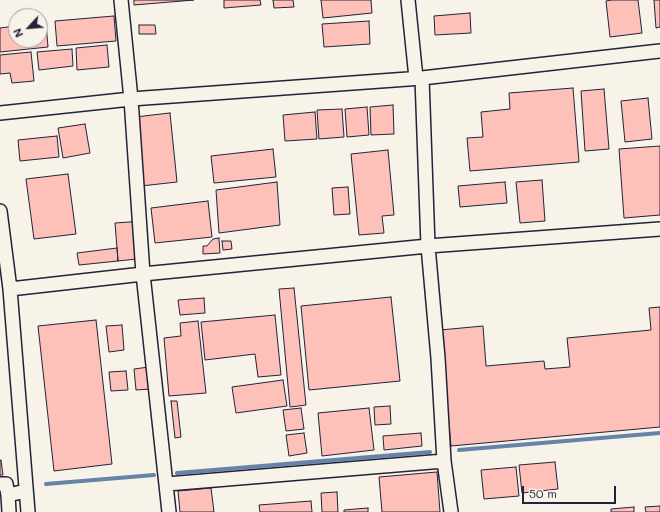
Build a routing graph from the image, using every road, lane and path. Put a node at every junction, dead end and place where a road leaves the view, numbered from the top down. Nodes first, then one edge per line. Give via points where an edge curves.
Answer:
1 (121, 0) edge
2 (408, 0) edge
3 (660, 51) edge
4 (419, 78) junction
5 (131, 99) junction
6 (0, 113) edge
7 (0, 211) edge
8 (660, 229) edge
9 (428, 246) junction
10 (143, 274) junction
11 (10, 289) junction
12 (444, 461) junction
13 (167, 484) junction
14 (4, 490) edge
15 (26, 491) junction
16 (9, 512) edge
17 (28, 512) edge
18 (169, 512) edge
19 (451, 512) edge

1 - 5 street
2 - 4 street
3 - 4 street
4 - 5 street
4 - 9 street
5 - 6 street
5 - 10 street
7 - 11 street
8 - 9 street
9 - 10 street
9 - 12 street
10 - 11 street
10 - 13 street
11 - 15 street
12 - 13 street
12 - 19 street
13 - 18 street
14 - 15 street
14 - 16 street
15 - 17 street

